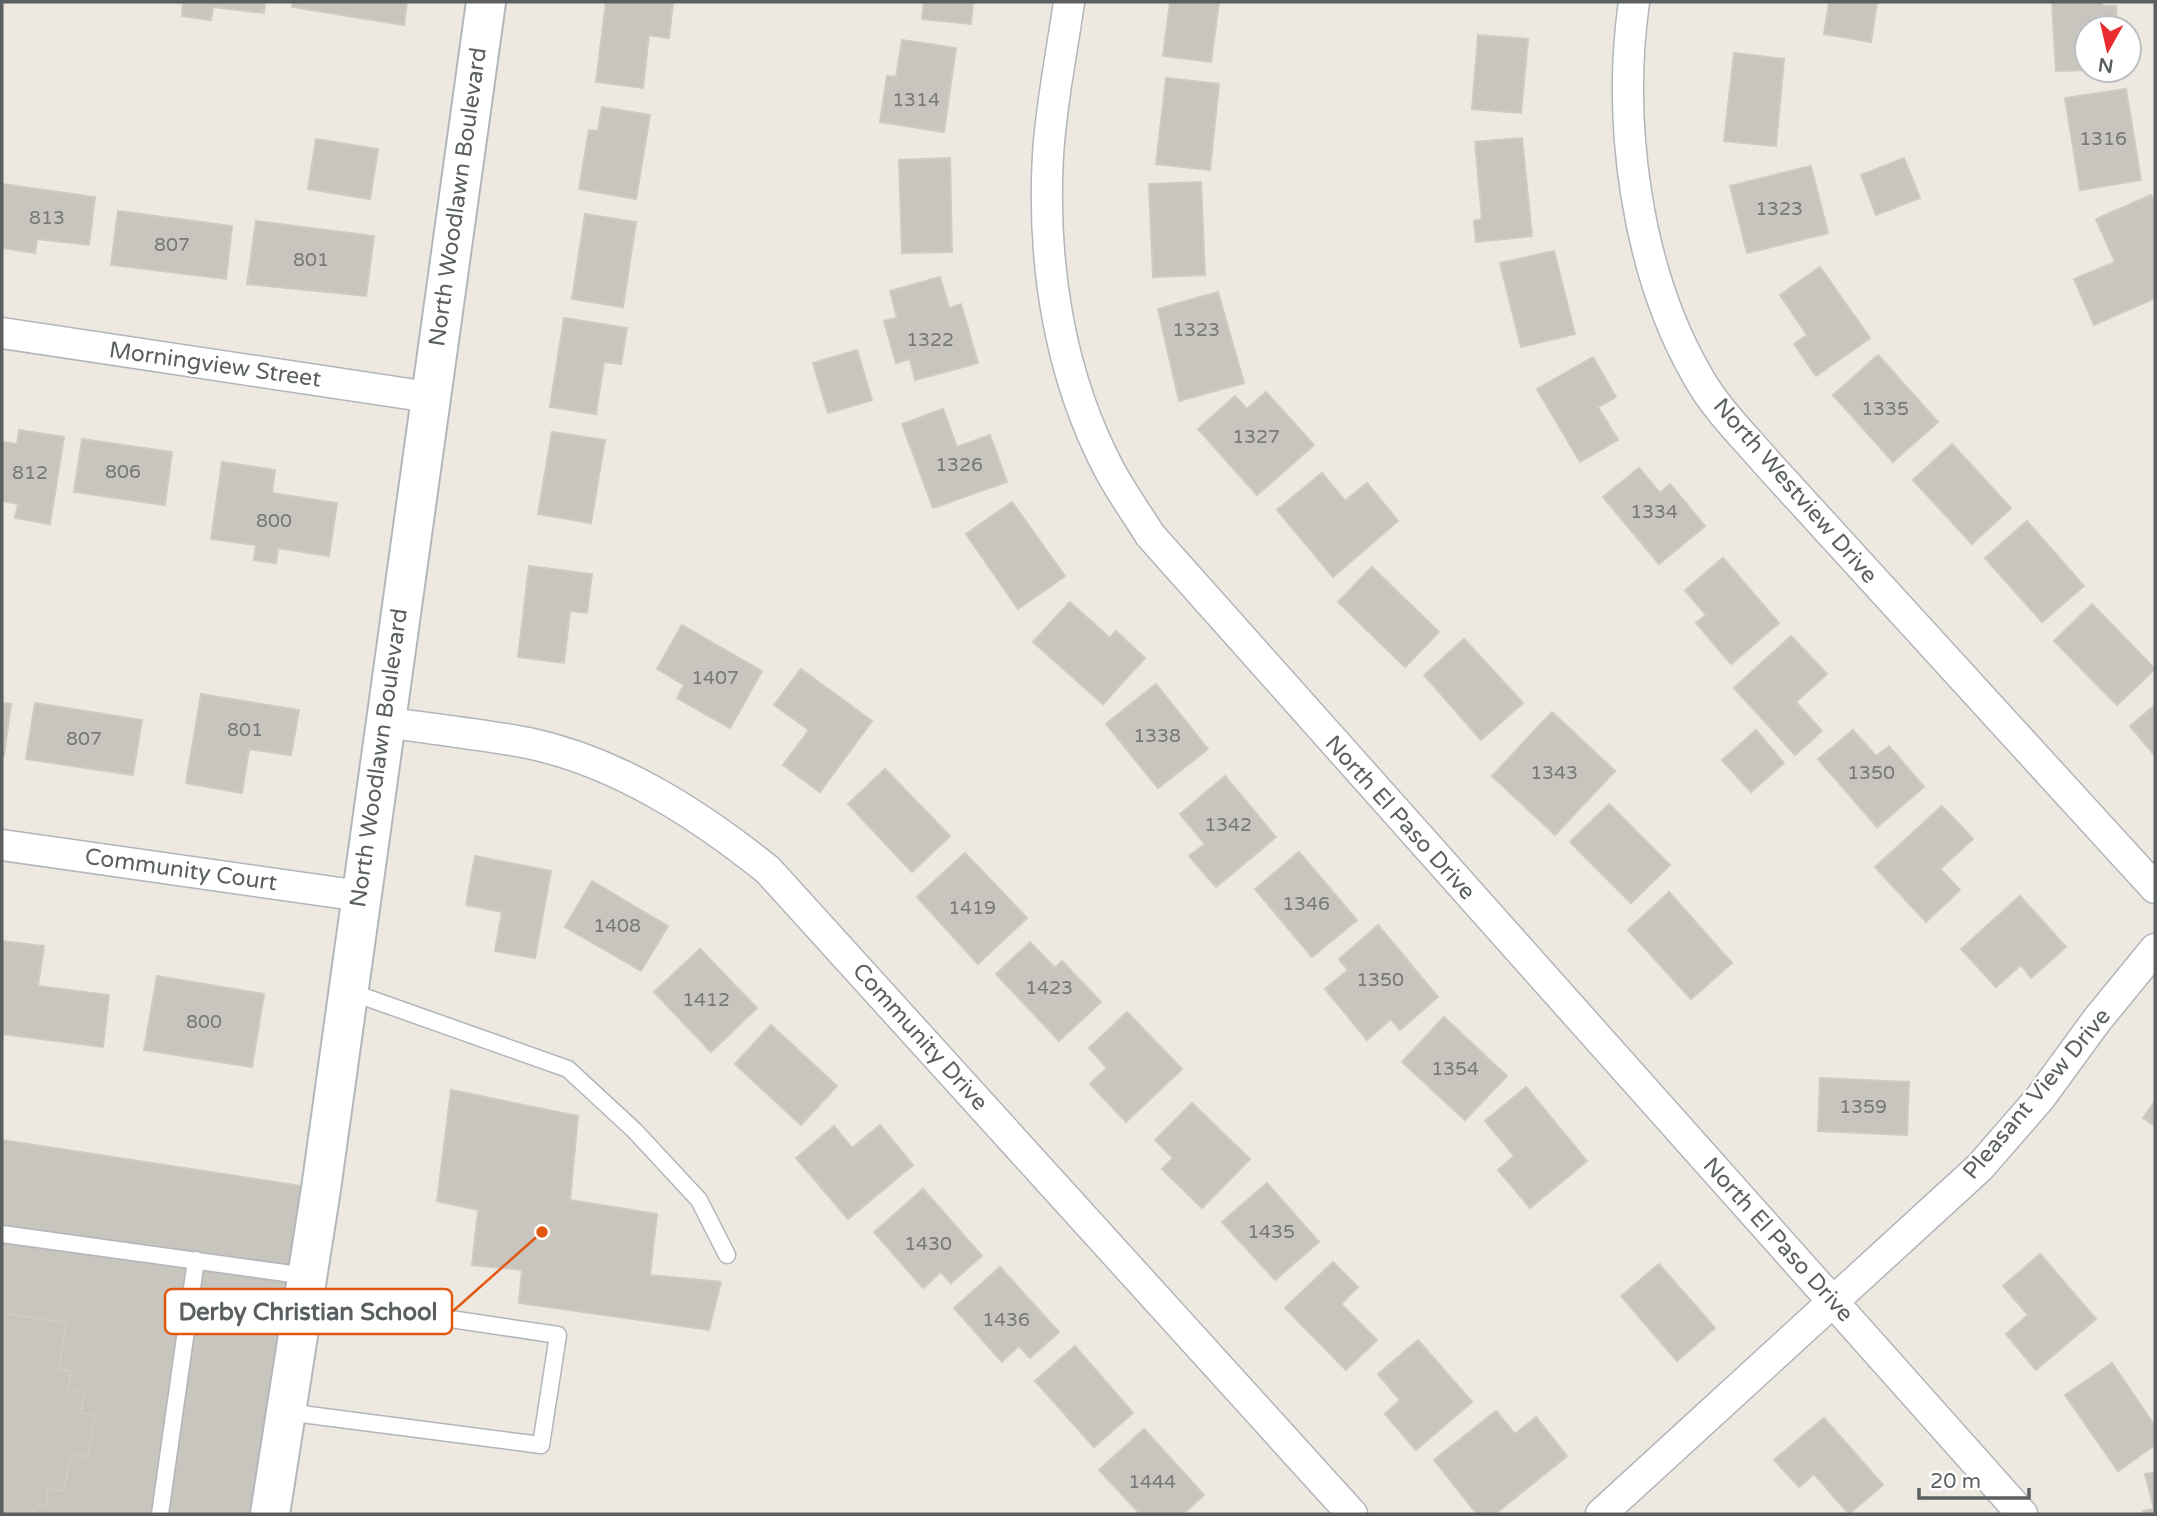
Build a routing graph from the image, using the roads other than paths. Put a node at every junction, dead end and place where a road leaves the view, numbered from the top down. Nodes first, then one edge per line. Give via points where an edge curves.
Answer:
1 (486, 2) edge
2 (1069, 2) edge
3 (1634, 2) edge
4 (2, 333) edge
5 (429, 397) junction
6 (384, 722) junction
7 (2, 845) edge
8 (2155, 888) edge
9 (361, 896) junction
10 (2155, 949) edge
11 (348, 991) junction
12 (2, 1234) edge
13 (727, 1255) dead end
14 (196, 1260) junction
15 (306, 1287) junction
16 (1834, 1302) junction
17 (286, 1412) junction
18 (160, 1514) edge
19 (270, 1514) edge
20 (1352, 1514) edge
21 (1601, 1514) edge
22 (2022, 1514) edge

1 - 5 street, North Woodlawn Boulevard
2 - 16 street, North El Paso Drive via 1048,152 1051,280 1082,409 1110,472 1150,535 1206,601
3 - 8 street, North Westview Drive via 1627,92 1631,151 1648,254 1697,376 1767,463
4 - 5 street, Morningview Street
5 - 6 street, North Woodlawn Boulevard
6 - 9 street, North Woodlawn Boulevard
6 - 20 street, Community Drive via 530,743 610,770 676,803 768,870
7 - 9 street, Community Court
9 - 11 street, North Woodlawn Boulevard
10 - 16 street, Pleasant View Drive via 2040,1098 1980,1167
11 - 13 lane via 568,1069 634,1130 699,1200
11 - 15 street, North Woodlawn Boulevard
12 - 14 lane
14 - 15 lane
14 - 18 lane
15 - 17 street, North Woodlawn Boulevard
15 - 17 lane via 558,1335 541,1446
16 - 21 street, Pleasant View Drive
16 - 22 street, North El Paso Drive
17 - 19 street, North Woodlawn Boulevard

